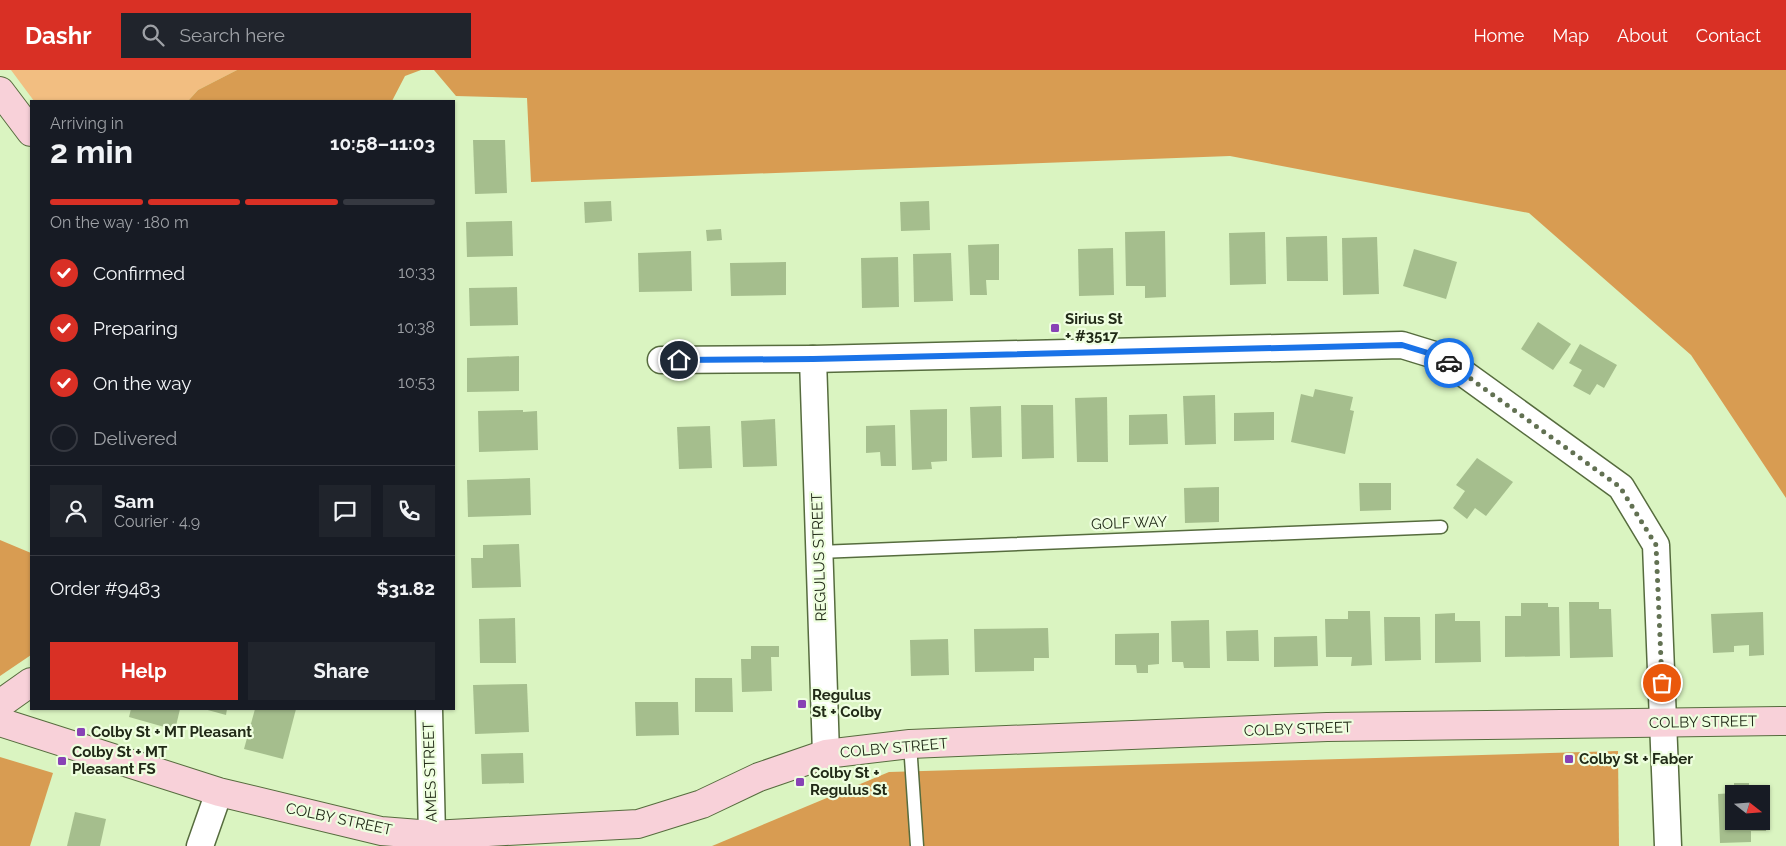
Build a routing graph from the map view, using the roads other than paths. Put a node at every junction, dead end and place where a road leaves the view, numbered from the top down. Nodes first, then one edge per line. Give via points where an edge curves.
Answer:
1 (0, 90) edge
2 (30, 131) edge
3 (813, 359) junction
4 (661, 360) dead end
5 (1441, 527) dead end
6 (819, 552) junction
7 (30, 683) edge
8 (0, 704) edge
9 (429, 710) edge
10 (1786, 721) edge
11 (0, 722) edge
12 (1664, 723) junction
13 (910, 744) junction
14 (826, 754) junction
15 (218, 792) junction
16 (432, 835) junction
17 (200, 846) edge
18 (917, 846) edge
19 (1668, 846) edge

1 - 2 street
3 - 4 street
3 - 6 street, REGULUS STREET
3 - 12 street via 1402,345 1441,357 1620,487 1656,545
5 - 6 lane, GOLF WAY
6 - 14 street, REGULUS STREET
7 - 8 street
9 - 16 street, AMES STREET
10 - 12 street, COLBY STREET
11 - 15 street, COLBY STREET
12 - 13 street, COLBY STREET via 1326,727
12 - 19 street
13 - 14 street, COLBY STREET
13 - 18 lane
14 - 16 street, COLBY STREET via 759,776 702,804 638,824
15 - 16 street, COLBY STREET via 381,831
15 - 17 street

